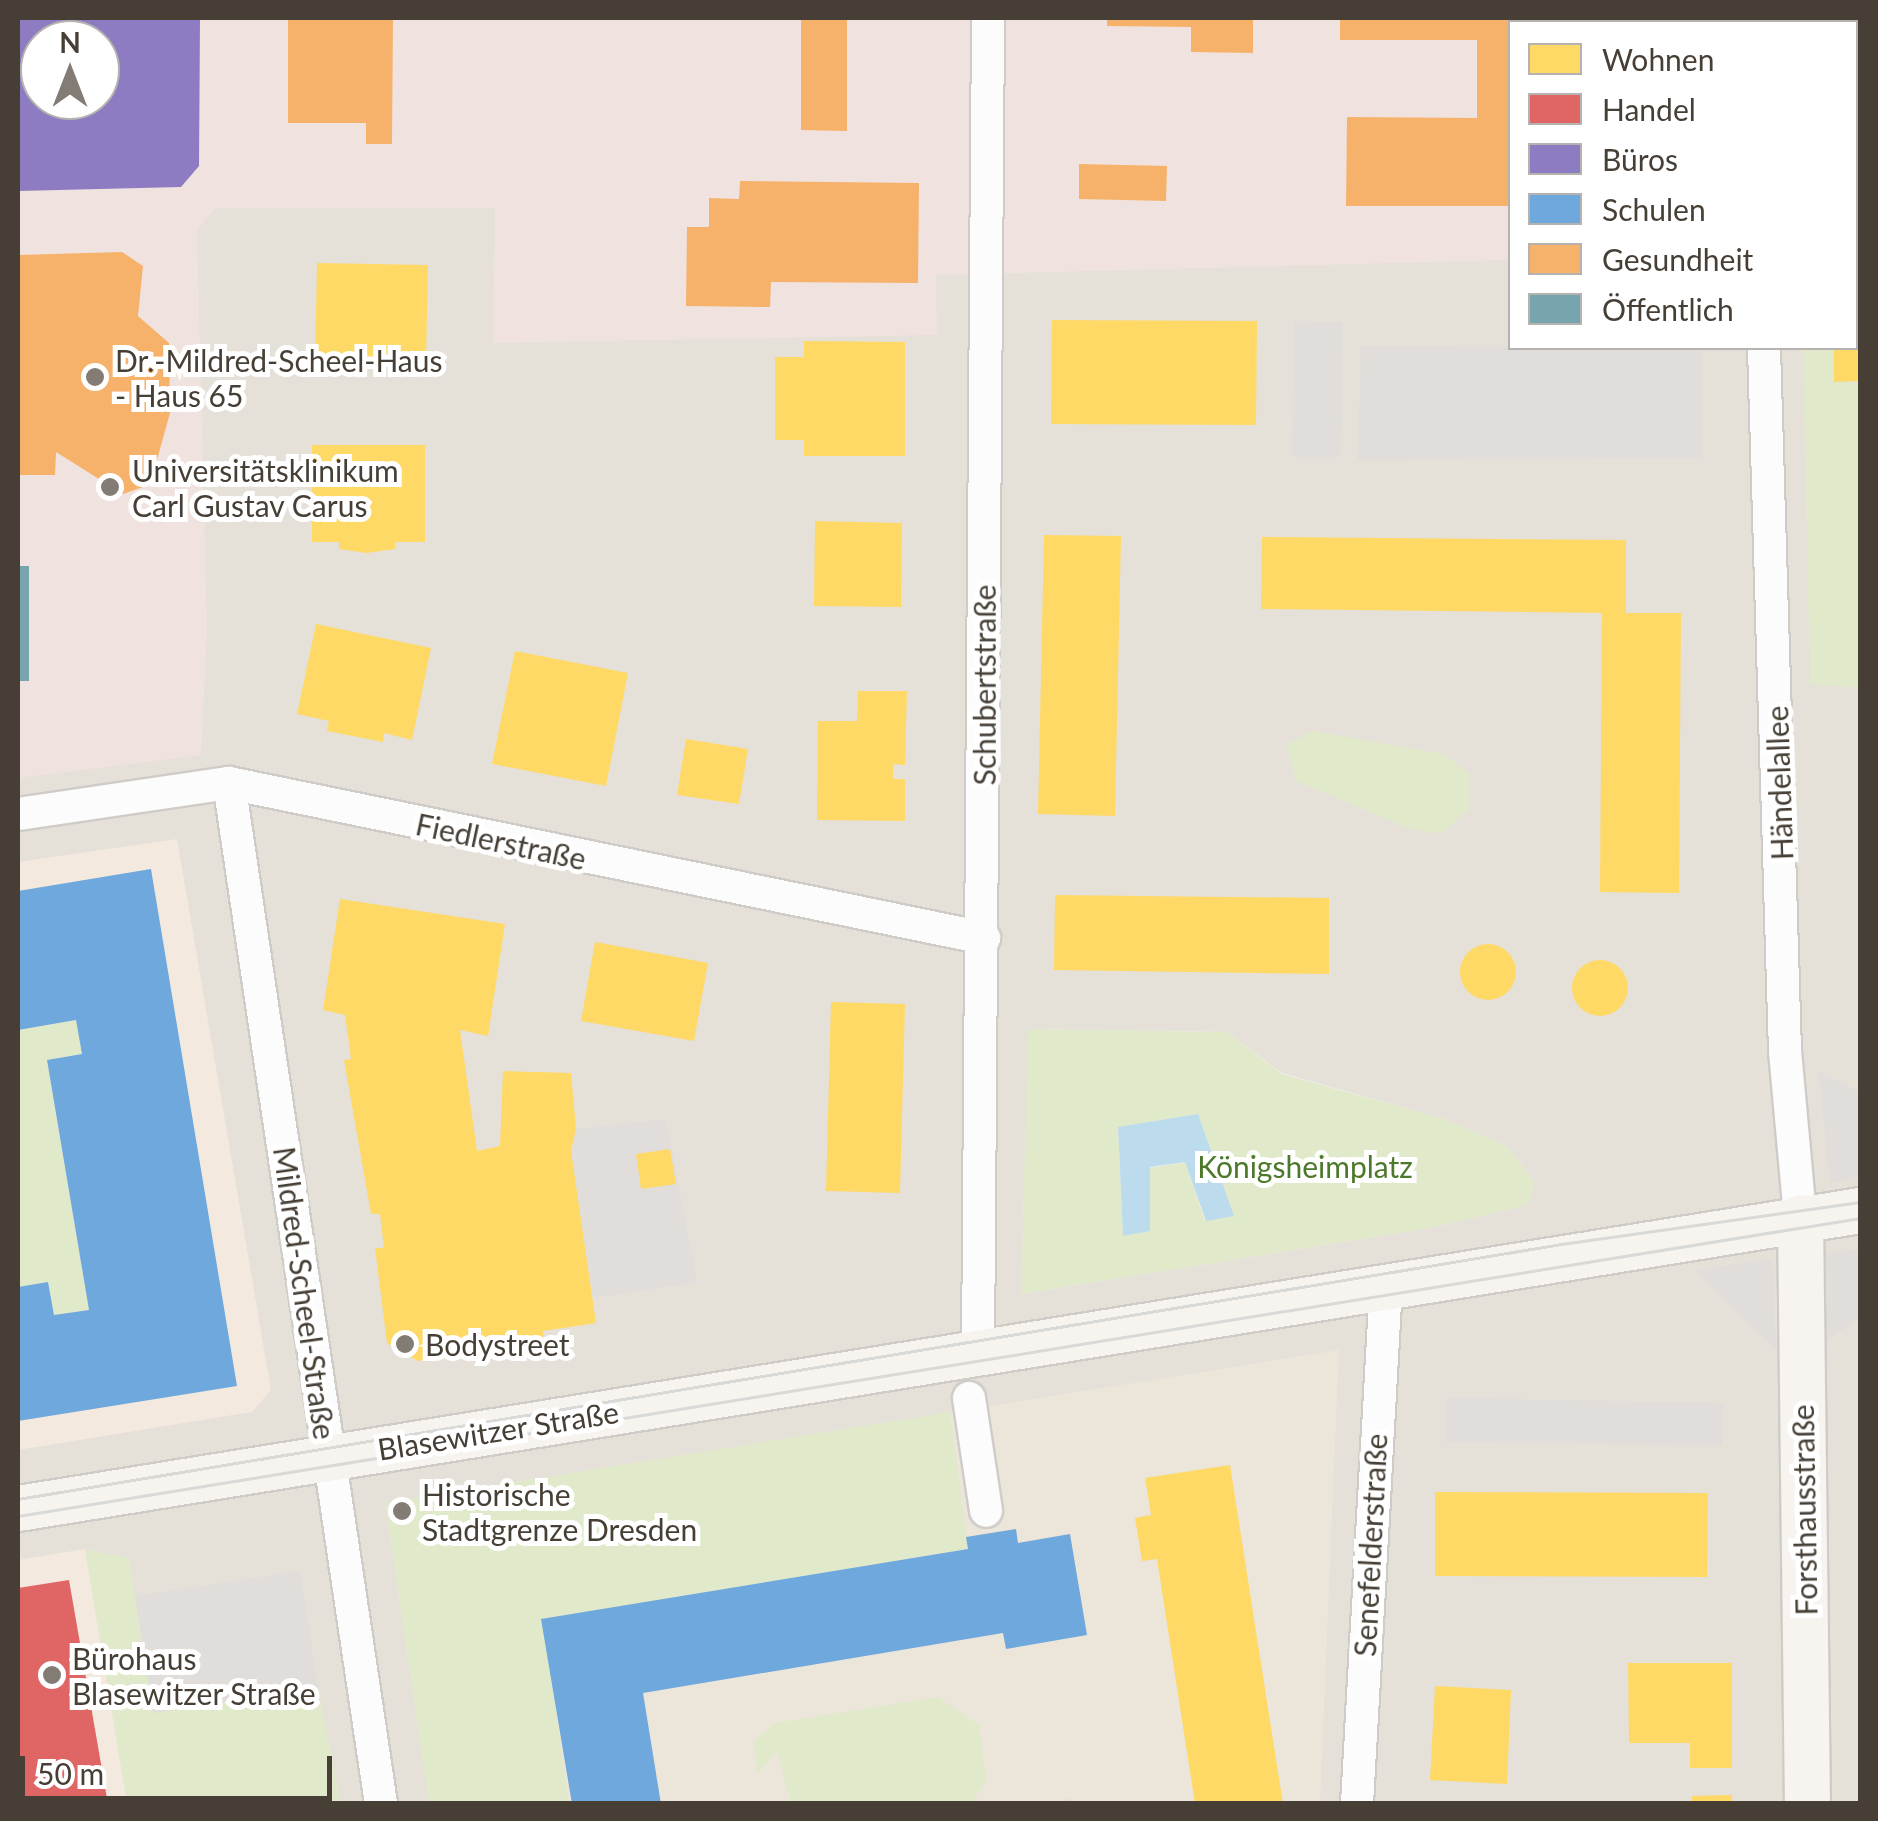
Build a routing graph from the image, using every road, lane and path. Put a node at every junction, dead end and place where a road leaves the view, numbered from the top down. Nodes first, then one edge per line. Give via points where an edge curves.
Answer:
1 (988, 18) edge
2 (1764, 350) edge
3 (229, 783) junction
4 (18, 814) edge
5 (984, 938) junction
6 (1860, 1210) edge
7 (1800, 1217) junction
8 (1386, 1286) junction
9 (978, 1352) junction
10 (969, 1398) dead end
11 (329, 1458) junction
12 (18, 1508) edge
13 (986, 1510) dead end
14 (381, 1804) edge
15 (1357, 1804) edge
16 (1807, 1804) edge

1 - 5 street, Schubertstraße
2 - 7 street, Händelallee via 1786,1051
3 - 4 street, Fiedlerstraße
3 - 5 street, Fiedlerstraße
3 - 11 street, Mildred-Scheel-Straße
5 - 9 street, Schubertstraße
6 - 7 street
7 - 8 street
7 - 16 street, Forsthausstraße
8 - 9 street
8 - 15 street, Senefelderstraße
9 - 11 street, Blasewitzer Straße
10 - 13 street
11 - 12 street, Blasewitzer Straße
11 - 14 street, Mildred-Scheel-Straße

